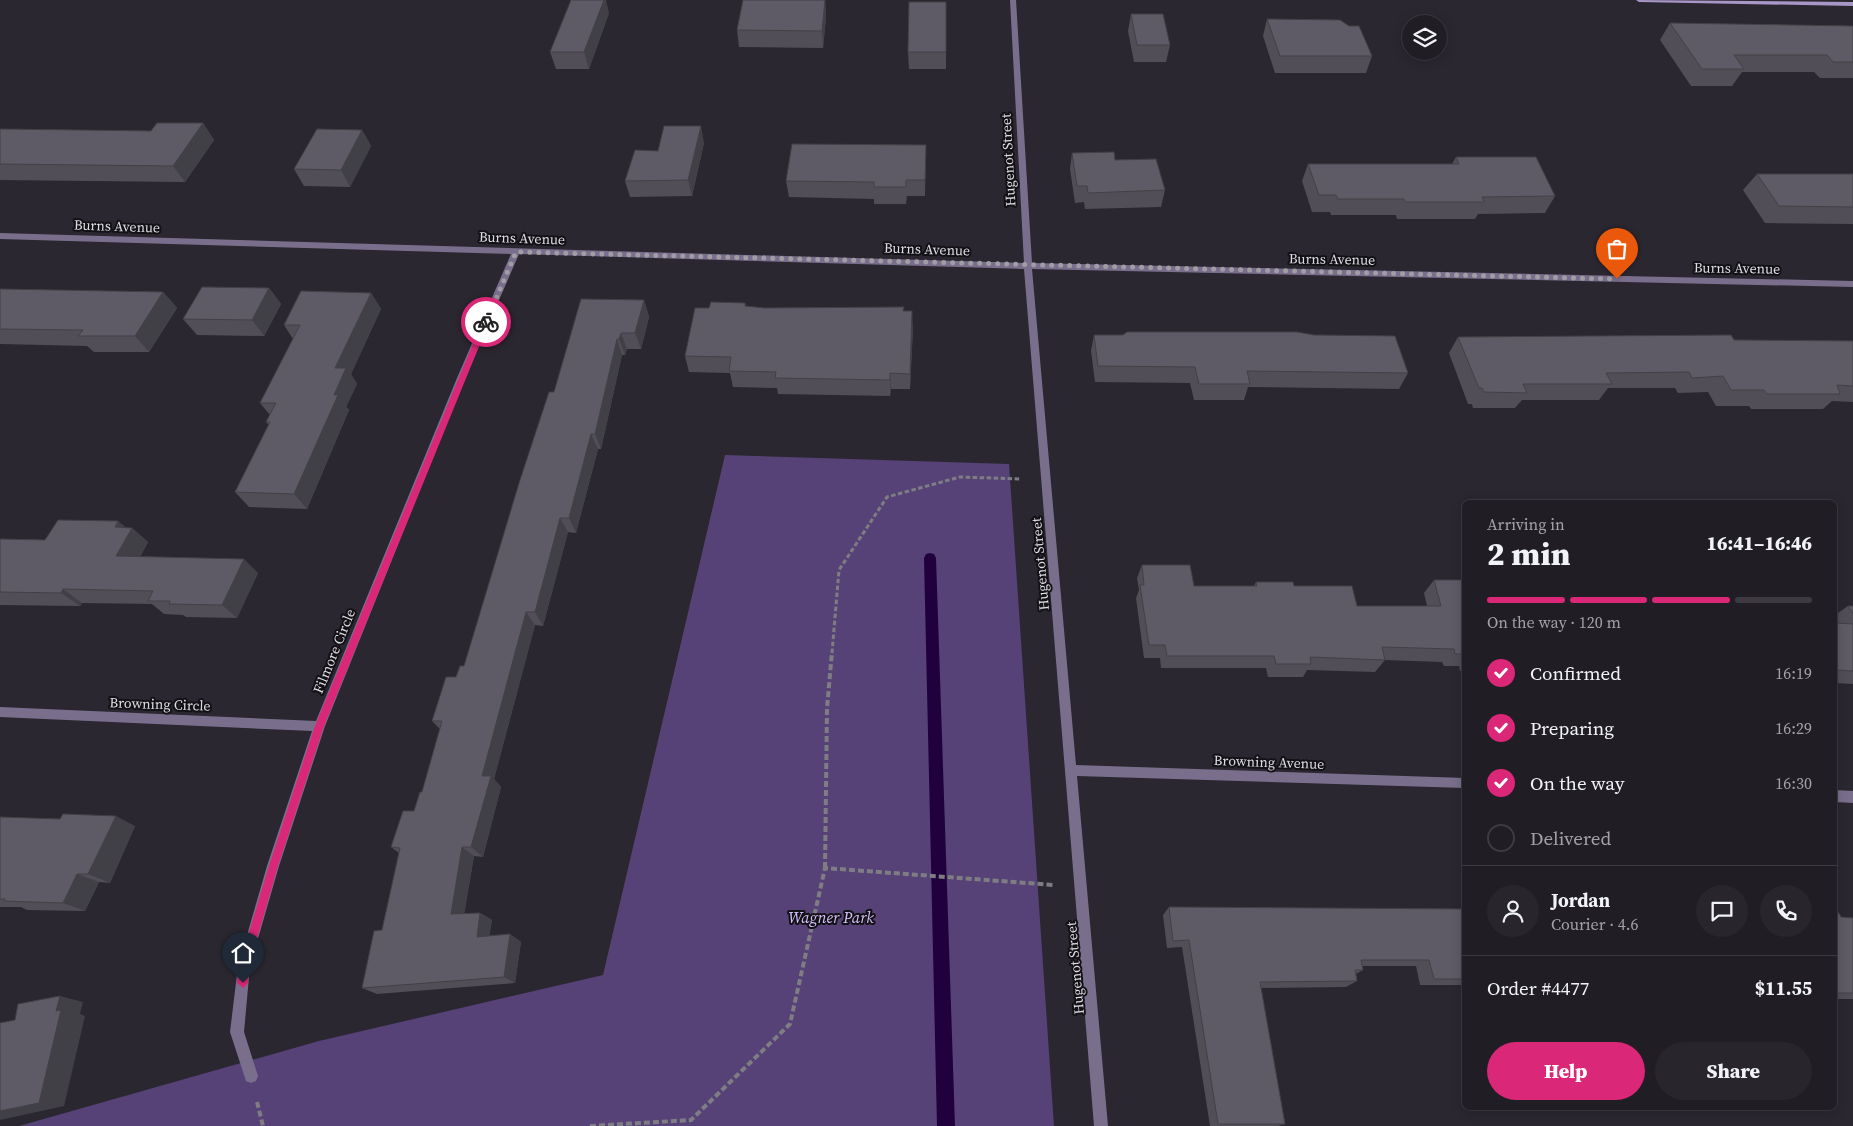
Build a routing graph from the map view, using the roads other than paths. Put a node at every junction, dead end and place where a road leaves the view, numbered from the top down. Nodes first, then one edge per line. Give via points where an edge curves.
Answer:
1 (1013, 0) edge
2 (1639, 0) edge
3 (1853, 4) edge
4 (0, 236) edge
5 (516, 252) junction
6 (1028, 266) junction
7 (1853, 284) edge
8 (0, 712) edge
9 (319, 726) junction
10 (1072, 770) junction
11 (1462, 784) edge
12 (1837, 796) edge
13 (1853, 797) edge
14 (251, 1076) dead end
15 (1101, 1126) edge

1 - 6 street, Hugenot Street
2 - 3 street
4 - 5 street, Burns Avenue
5 - 6 street, Burns Avenue
5 - 9 street, Filmore Circle
6 - 7 street, Burns Avenue
6 - 10 street, Hugenot Street
8 - 9 street, Browning Circle
9 - 14 street, Filmore Circle via 244,966 237,1032
10 - 11 street, Browning Avenue
10 - 15 street, Hugenot Street
12 - 13 street

